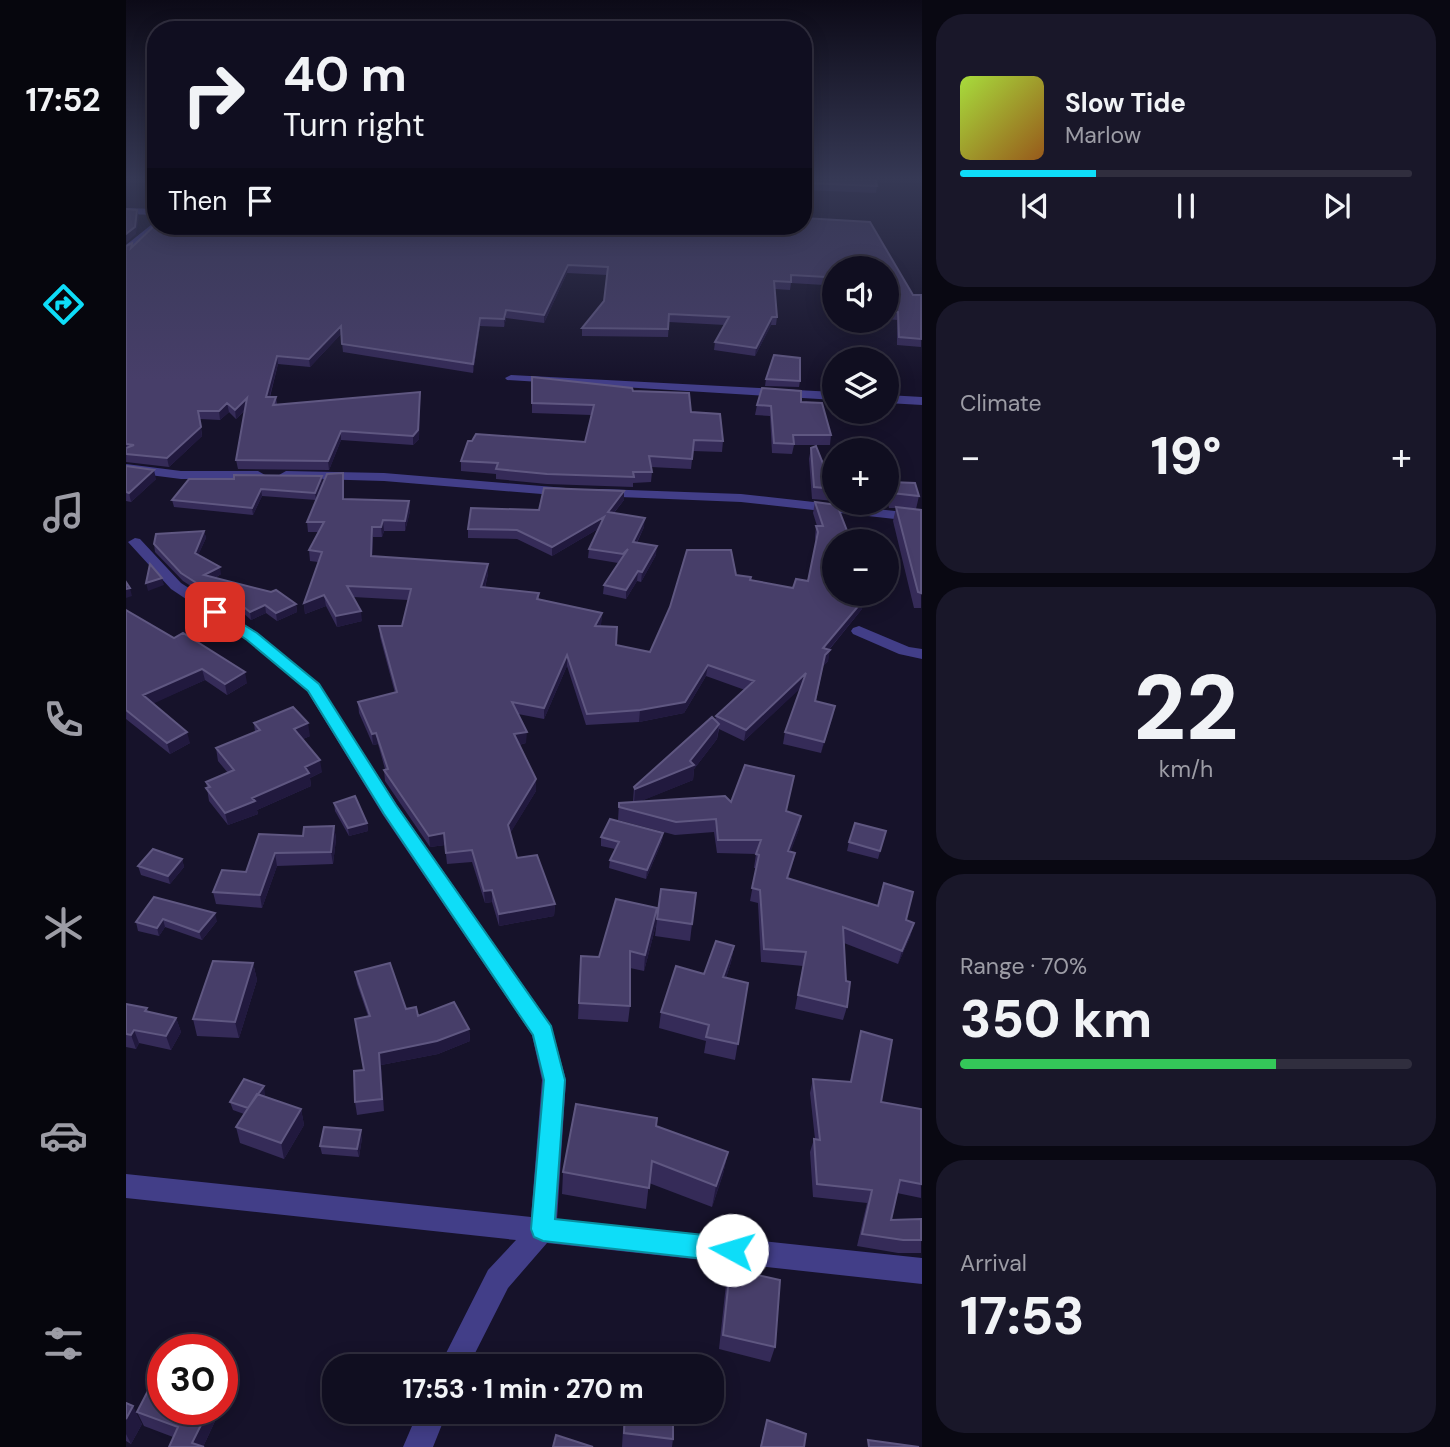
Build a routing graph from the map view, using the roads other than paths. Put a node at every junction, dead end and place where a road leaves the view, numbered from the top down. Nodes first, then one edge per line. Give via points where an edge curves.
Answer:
1 (511, 378) dead end
2 (822, 395) edge
3 (899, 400) edge
4 (922, 401) edge
5 (126, 468) edge
6 (922, 518) edge
7 (135, 542) dead end
8 (859, 631) dead end
9 (922, 653) edge
10 (126, 1186) edge
11 (543, 1229) junction
12 (922, 1271) edge
13 (460, 1354) edge
14 (428, 1424) edge
15 (418, 1447) edge

1 - 2 street
3 - 4 street
5 - 6 street via 181,475 384,477 523,490 741,498
7 - 11 street via 176,586 252,636 313,688 390,810 543,1032 554,1080
8 - 9 street via 905,651
10 - 11 street
11 - 12 street
11 - 13 street via 498,1279
14 - 15 street

